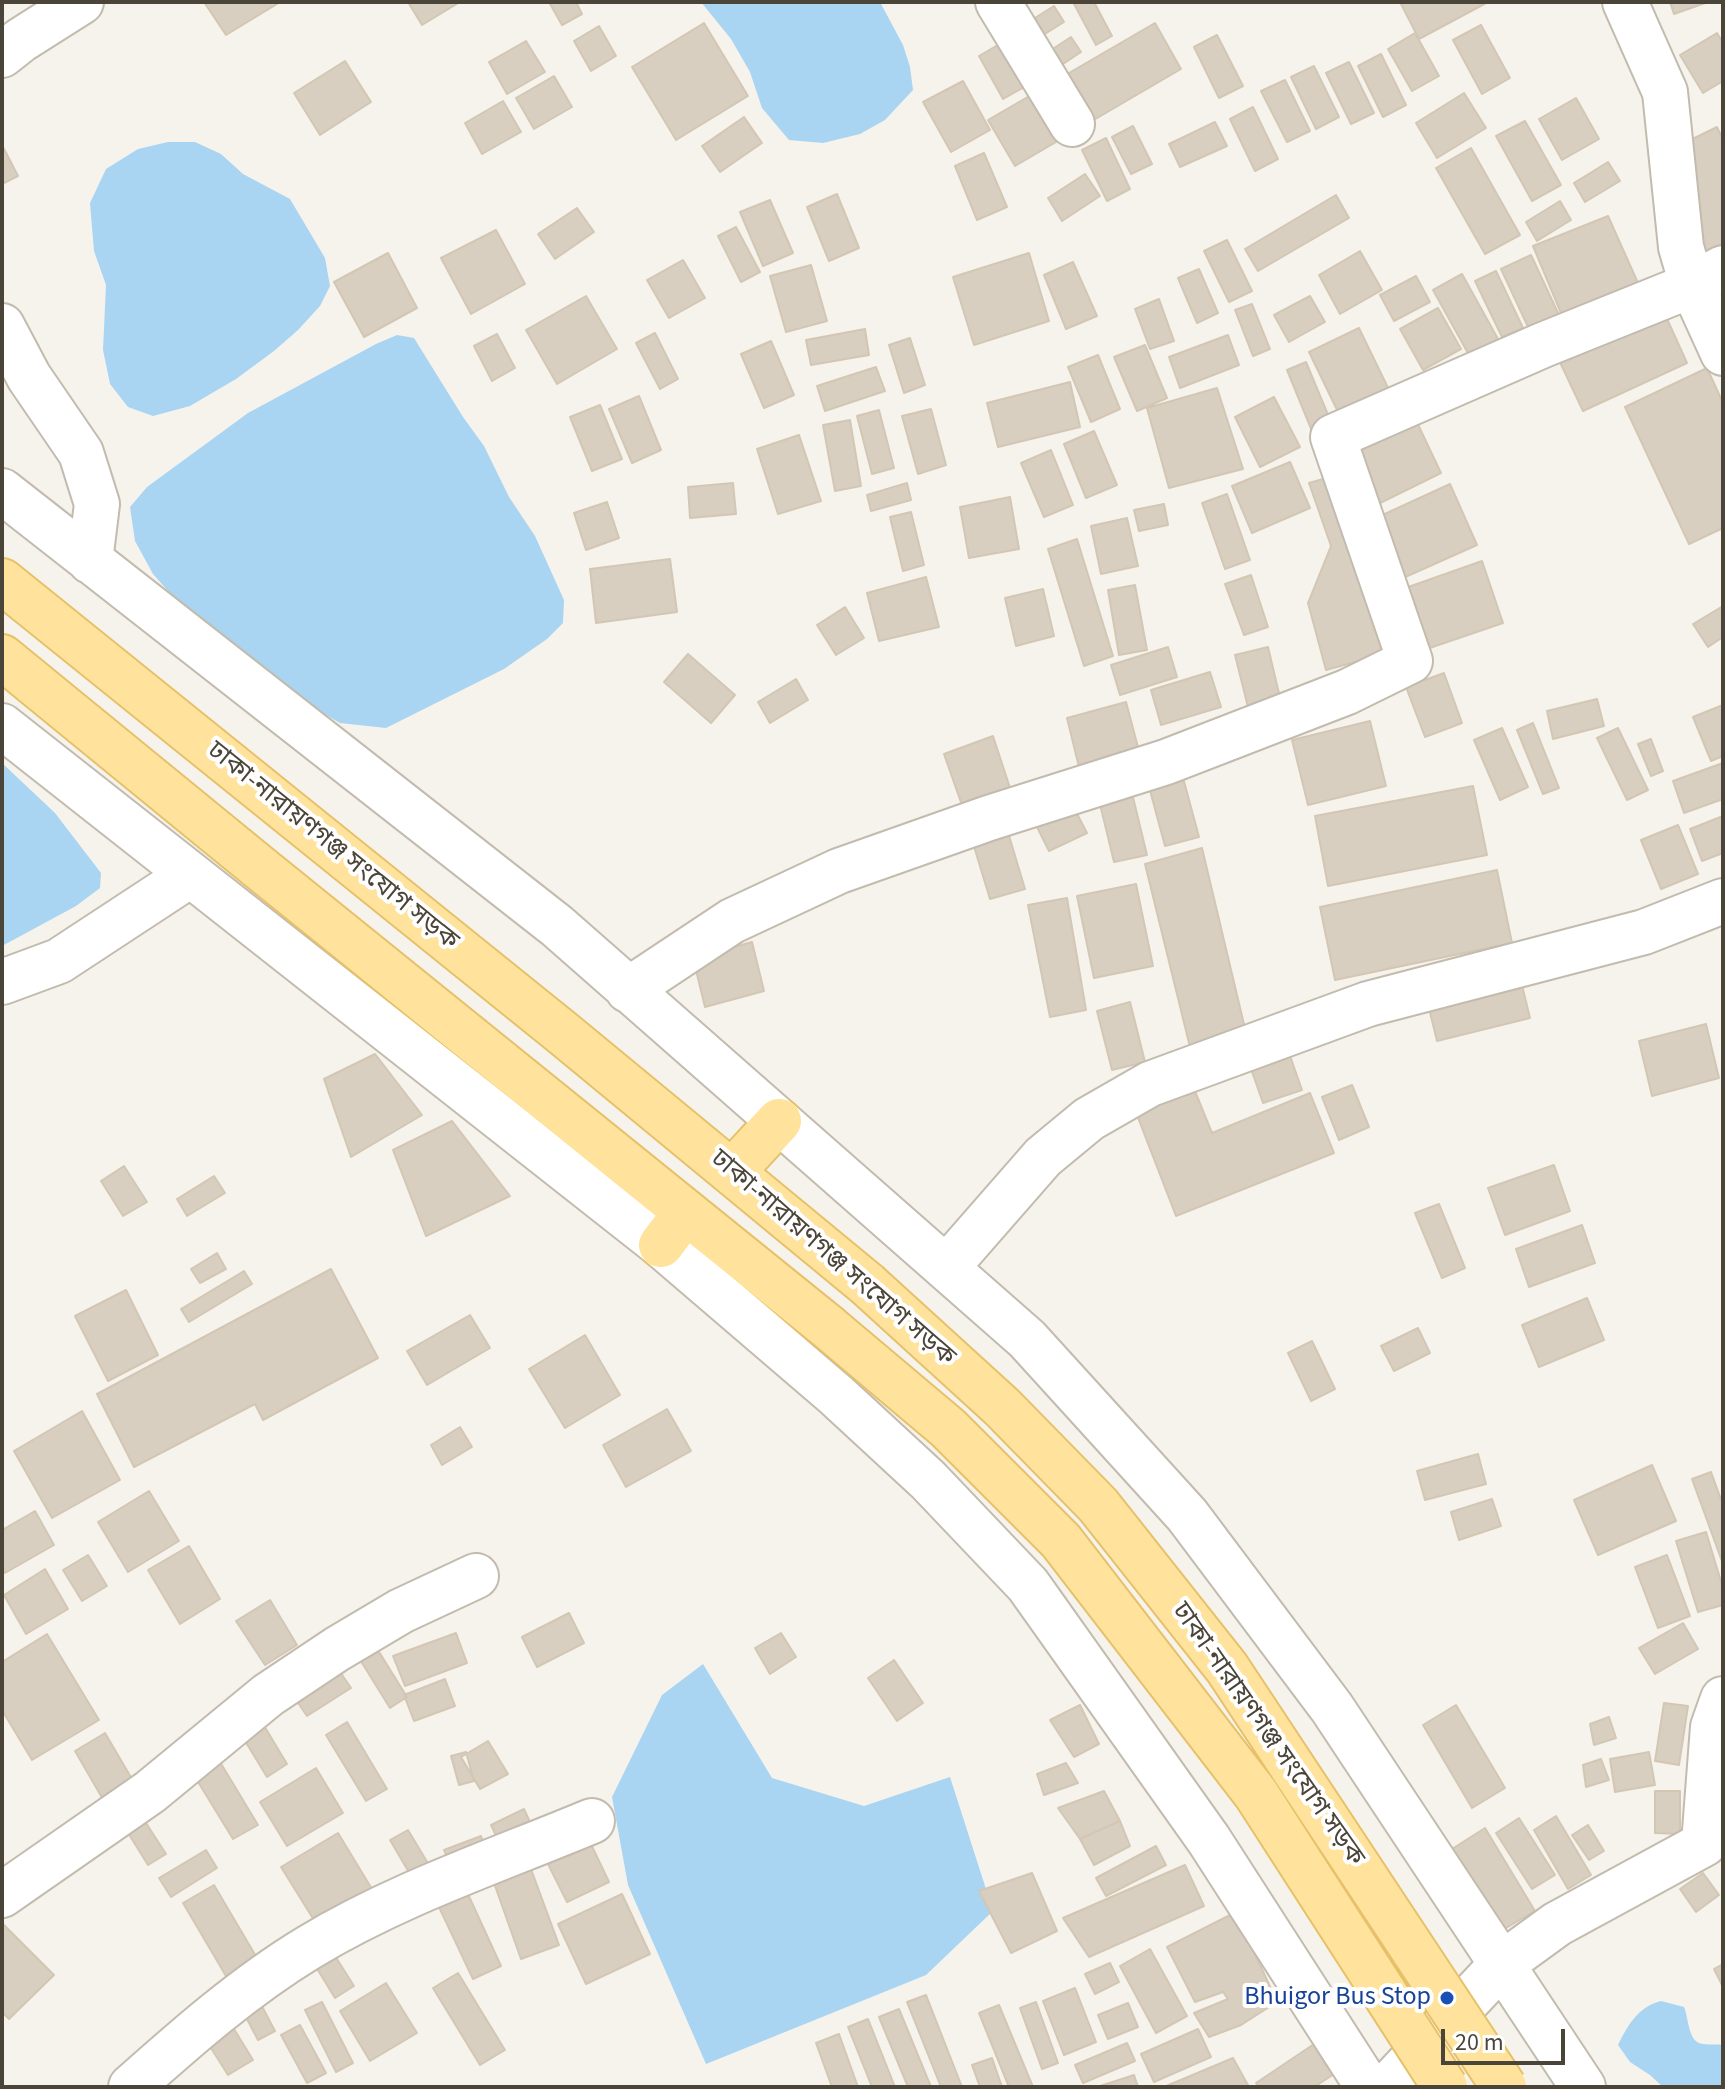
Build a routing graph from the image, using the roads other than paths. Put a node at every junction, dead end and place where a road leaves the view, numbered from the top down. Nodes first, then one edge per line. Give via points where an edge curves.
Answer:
1 (81, 2) edge
2 (998, 2) edge
3 (1625, 2) edge
4 (2, 55) edge
5 (1072, 124) dead end
6 (1708, 276) edge
7 (2, 326) edge
8 (1723, 353) edge
9 (2, 491) edge
10 (90, 561) junction
11 (2, 581) edge
12 (2, 657) edge
13 (2, 726) edge
14 (190, 875) junction
15 (1723, 901) edge
16 (2, 982) edge
17 (628, 990) junction
18 (779, 1121) junction
19 (732, 1172) junction
20 (674, 1229) junction
21 (946, 1268) junction
22 (476, 1576) dead end
23 (1723, 1699) edge
24 (592, 1821) dead end
25 (1713, 1859) edge
26 (2, 1895) edge
27 (1502, 1964) junction
28 (131, 2087) edge
29 (1368, 2087) edge
30 (1387, 2087) edge
31 (1445, 2087) edge
32 (1504, 2087) edge
33 (1583, 2087) edge

1 - 4 street
2 - 5 street
3 - 6 street via 1665,92 1681,247
6 - 8 street
6 - 17 street via 1333,437 1410,661 1347,692 1166,762 839,871 732,921
7 - 10 street via 29,377 81,453 97,504
9 - 10 street
10 - 17 street via 557,926
11 - 19 main road, ঢাকা-নারায়ণগঞ্জ সংযোগ সড়ক
12 - 20 main road, ঢাকা-নারায়ণগঞ্জ সংযোগ সড়ক via 272,878
13 - 14 street
14 - 16 street via 59,961
14 - 20 street
15 - 21 street via 1644,932 1368,1004 1150,1084 1089,1119 1043,1157
17 - 18 street
18 - 19 main road
18 - 21 street
19 - 32 main road, ঢাকা-নারায়ণগঞ্জ সংযোগ সড়ক, bridge via 867,1284 1002,1407 1098,1505 1227,1668
20 - 29 street via 1028,1585 1209,1840
20 - 31 main road, ঢাকা-নারায়ণগঞ্জ সংযোগ সড়ক, bridge via 827,1326 948,1428 1061,1541 1256,1794
21 - 27 street via 1027,1339 1187,1515 1332,1708
22 - 26 street via 401,1611 268,1695 150,1792
23 - 25 street via 1713,1727
24 - 28 street via 438,1882 309,1948 240,1995
25 - 27 street via 1557,1924
27 - 30 street
27 - 33 street

